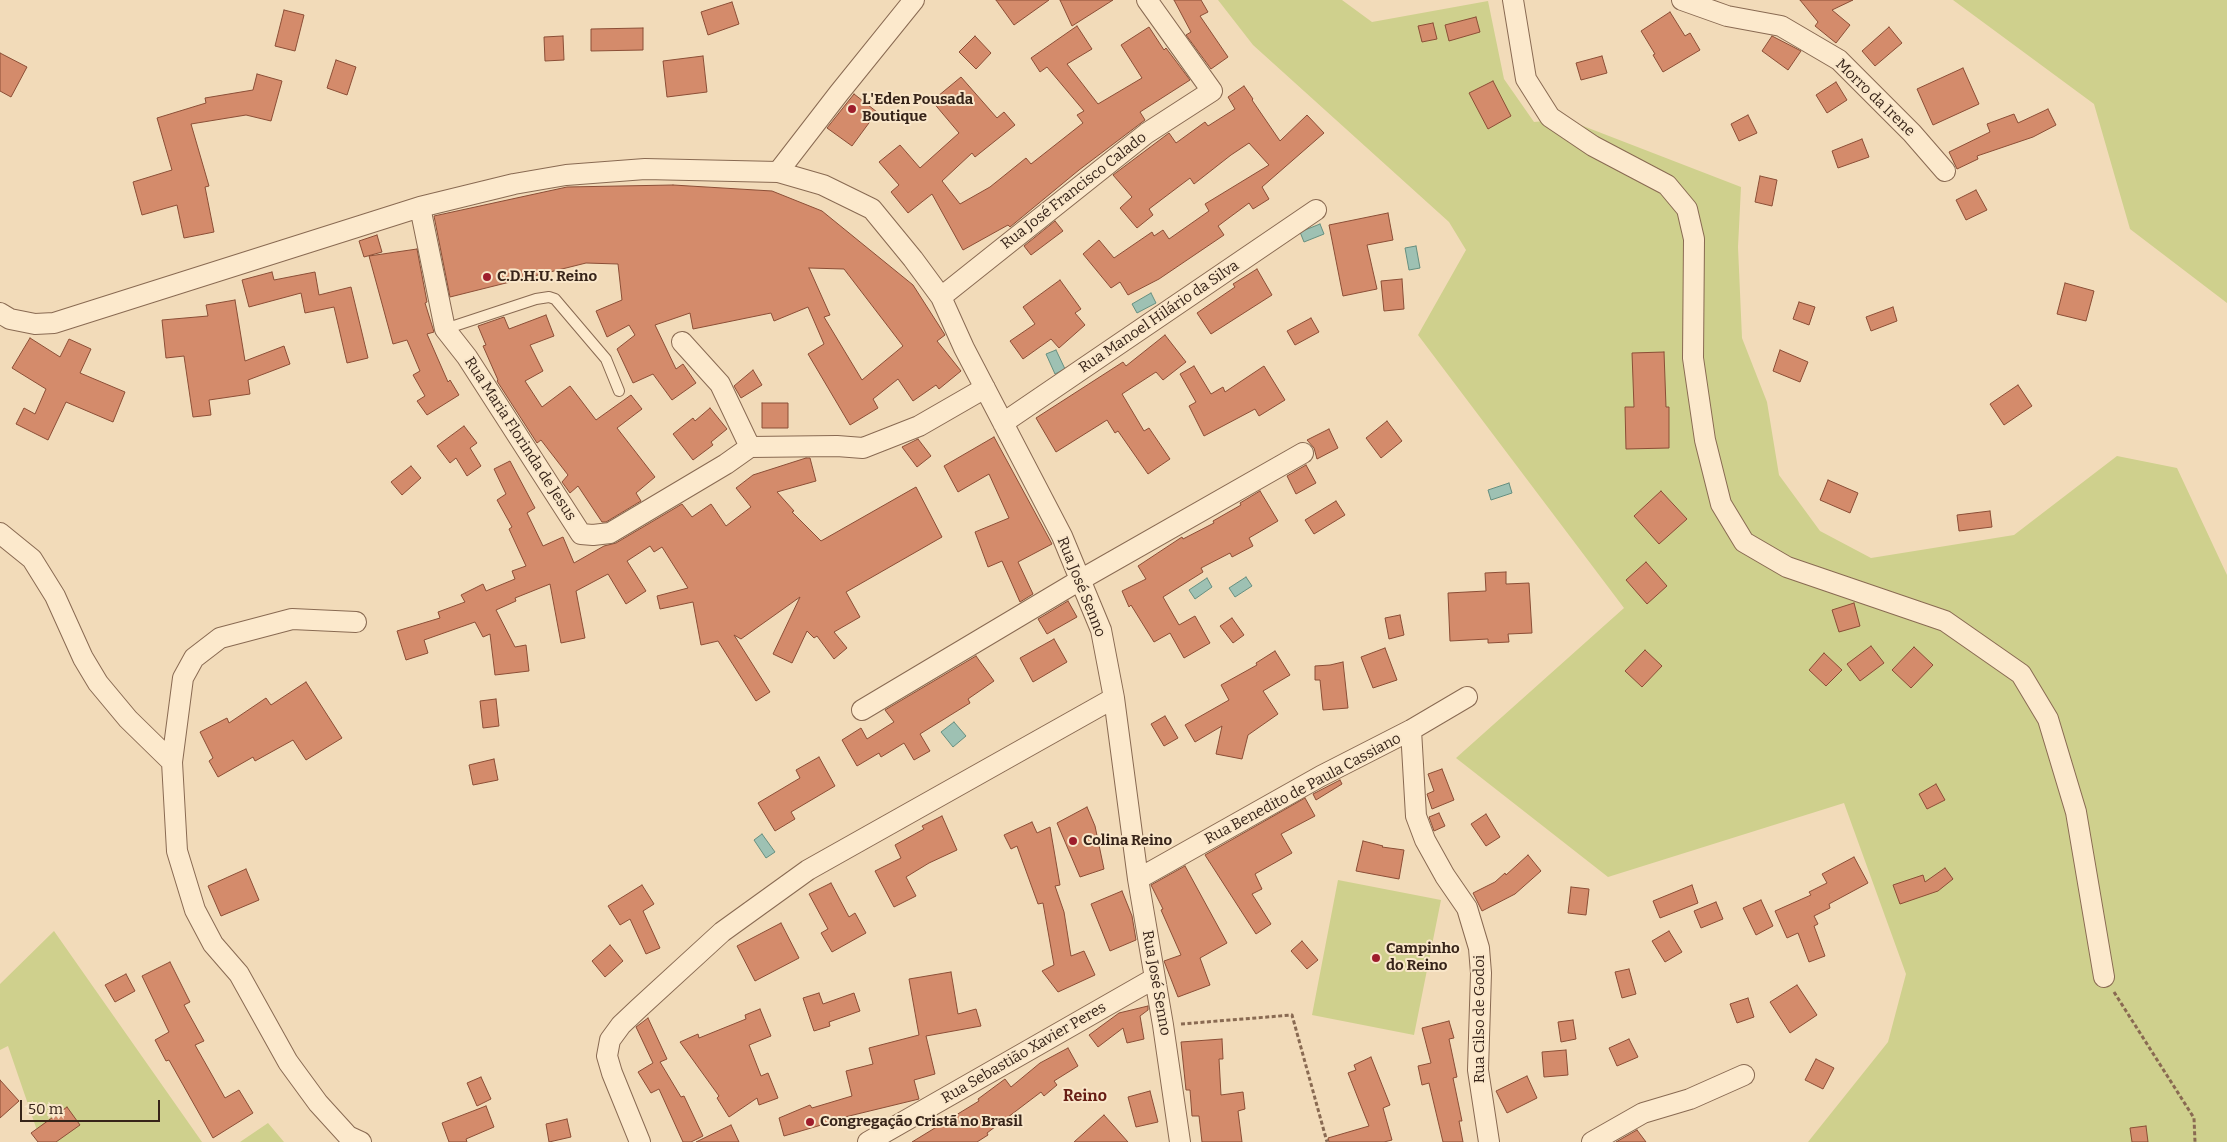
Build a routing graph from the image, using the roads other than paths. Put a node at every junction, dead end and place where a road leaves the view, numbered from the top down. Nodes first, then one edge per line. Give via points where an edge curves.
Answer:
1 (914, 0) edge
2 (1147, 0) edge
3 (1513, 0) edge
4 (1682, 0) edge
5 (1945, 171) dead end
6 (778, 172) junction
7 (420, 207) junction
8 (1316, 210) dead end
9 (941, 297) junction
10 (0, 313) edge
11 (445, 329) junction
12 (682, 342) dead end
13 (986, 388) junction
14 (619, 391) dead end
15 (1003, 423) junction
16 (750, 446) junction
17 (1303, 453) dead end
18 (0, 533) edge
19 (1080, 580) junction
20 (356, 622) dead end
21 (1467, 697) dead end
22 (1114, 698) junction
23 (862, 710) dead end
24 (1411, 730) junction
25 (172, 762) junction
26 (1138, 879) junction
27 (2104, 977) road end
28 (1155, 978) junction
29 (1744, 1075) dead end
30 (361, 1142) edge
31 (640, 1142) edge
32 (868, 1142) edge
33 (1180, 1142) edge
34 (1489, 1142) edge
35 (1592, 1142) edge

1 - 6 street
2 - 9 street, Rua José Francisco Calado via 1212,90 1147,133
3 - 27 street via 1526,79 1550,117 1593,146 1667,185 1687,209 1694,239 1693,358 1705,440 1721,504 1744,542 1787,567 1945,621 2021,674 2048,719 2076,812
4 - 5 street, Morro da Irene via 1727,16 1781,26 1839,60
6 - 7 street, Rua José Senno via 645,169 566,175
6 - 9 street, Rua José Senno via 823,185 872,209
7 - 10 street, Rua José Senno via 54,323 35,324 10,319
7 - 11 street, Rua Maria Florinda de Jesus
8 - 15 street, Rua Manoel Hilário da Silva
9 - 13 street, Rua José Senno
11 - 14 lane via 536,299 555,299 606,360
11 - 16 street, Rua Maria Florinda de Jesus via 467,357 581,534 610,533 726,464
12 - 16 street via 720,384
13 - 15 street, Rua José Senno
13 - 16 street via 919,426 863,448
15 - 19 street, Rua José Senno via 1062,536
17 - 19 street
18 - 25 street via 32,559 55,596 98,683 128,719
19 - 22 street, Rua José Senno via 1101,630
19 - 23 street
20 - 25 street via 292,619 220,638 194,658 183,678
21 - 24 street, Rua Benedito de Paula Cassiano
22 - 26 street, Rua José Senno
22 - 31 street via 808,870 722,932 639,1008 610,1040 608,1056
24 - 26 street, Rua Benedito de Paula Cassiano via 1321,776
24 - 34 street, Rua Cilso de Godoi via 1416,816 1425,840 1467,908 1479,948 1478,1070
25 - 30 street via 177,851 195,910 213,944 239,974 288,1062 318,1103 348,1136
26 - 28 street, Rua José Senno
28 - 32 street, Rua Sebastião Xavier Peres
28 - 33 street, Rua José Senno
29 - 35 street via 1690,1099 1643,1113

